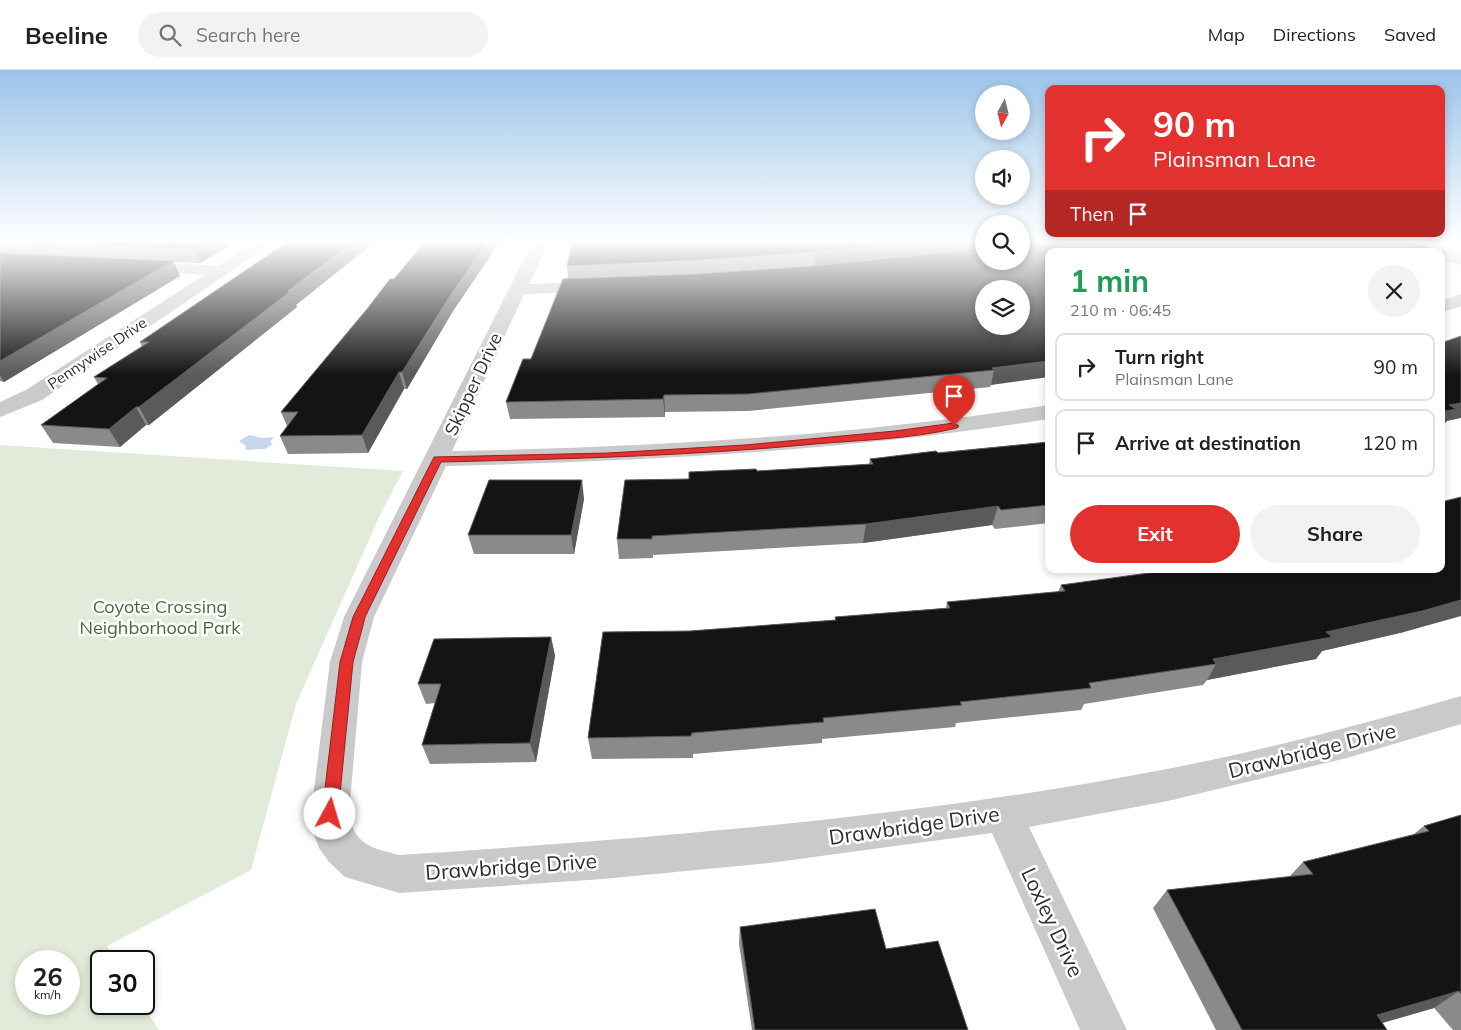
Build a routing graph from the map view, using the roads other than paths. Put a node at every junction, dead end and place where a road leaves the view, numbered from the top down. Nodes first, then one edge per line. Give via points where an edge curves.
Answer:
1 (199, 286) edge
2 (520, 286) edge
3 (615, 287) edge
4 (518, 289) junction
5 (1461, 299) edge
6 (1445, 306) edge
7 (0, 410) edge
8 (1045, 413) edge
9 (437, 459) junction
10 (1461, 710) edge
11 (1003, 814) junction
12 (359, 864) joint
13 (1104, 1030) edge

1 - 7 street, Pennywise Drive via 41,391
2 - 4 street, Skipper Drive
3 - 4 street
4 - 9 street, Skipper Drive
5 - 6 street
8 - 9 street via 895,434 745,448 608,456
9 - 12 street, Skipper Drive via 359,617 346,662 330,814 333,836
10 - 11 street, Drawbridge Drive via 1347,743 1177,782
11 - 12 street, Drawbridge Drive via 769,845 603,860 399,874
11 - 13 street, Loxley Drive

